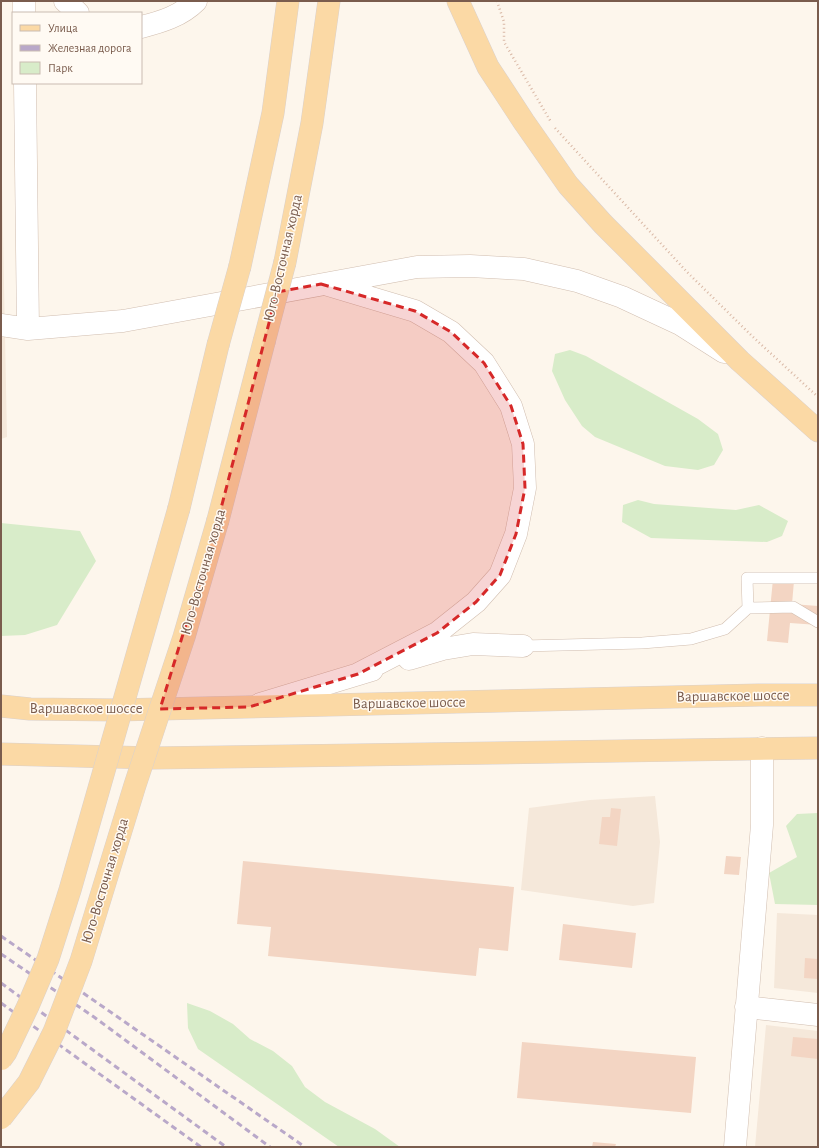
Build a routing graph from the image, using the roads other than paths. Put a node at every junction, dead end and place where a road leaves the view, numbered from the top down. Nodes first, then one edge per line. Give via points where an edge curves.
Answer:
1 (24, 1) edge
2 (65, 1) edge
3 (196, 1) edge
4 (288, 1) edge
5 (329, 1) edge
6 (458, 1) edge
7 (24, 12) edge
8 (77, 12) edge
9 (142, 27) edge
10 (25, 84) edge
11 (321, 284) junction
12 (1, 325) edge
13 (28, 329) junction
14 (740, 361) junction
15 (818, 431) edge
16 (818, 578) edge
17 (748, 608) junction
18 (818, 622) edge
19 (523, 646) joint
20 (358, 674) junction
21 (818, 695) edge
22 (1, 706) edge
23 (249, 707) junction
24 (762, 748) junction
25 (818, 748) edge
26 (1, 754) edge
27 (746, 1007) junction
28 (818, 1015) edge
29 (1, 1059) edge
30 (1, 1118) edge
31 (735, 1147) edge

1 - 7 street
2 - 8 street
3 - 9 street via 164,21
4 - 29 main road, Юго-Восточная хорда, bridge via 272,113 240,266 218,345 179,508 48,959
5 - 30 main road, Юго-Восточная хорда, bridge via 312,123 285,262 218,520 184,637 134,785 81,961 54,1032 29,1082
6 - 14 main road via 488,67 568,185 603,224
10 - 13 street
11 - 13 street via 123,321
11 - 14 street via 417,267 524,269 577,281 622,297 680,324
11 - 20 street via 415,311 451,332 488,369 511,406 523,444 524,488 516,534 500,575 476,602 437,633
12 - 13 street
14 - 15 main road
16 - 17 lane via 747,578
17 - 18 lane via 793,607
17 - 19 lane via 725,629 691,639
19 - 20 street via 473,644 443,649
20 - 23 street
21 - 23 main road, Варшавское шоссе
22 - 23 main road, Варшавское шоссе via 117,710
24 - 25 main road
24 - 26 main road via 154,758
24 - 27 street via 762,825
27 - 28 street
27 - 31 street

